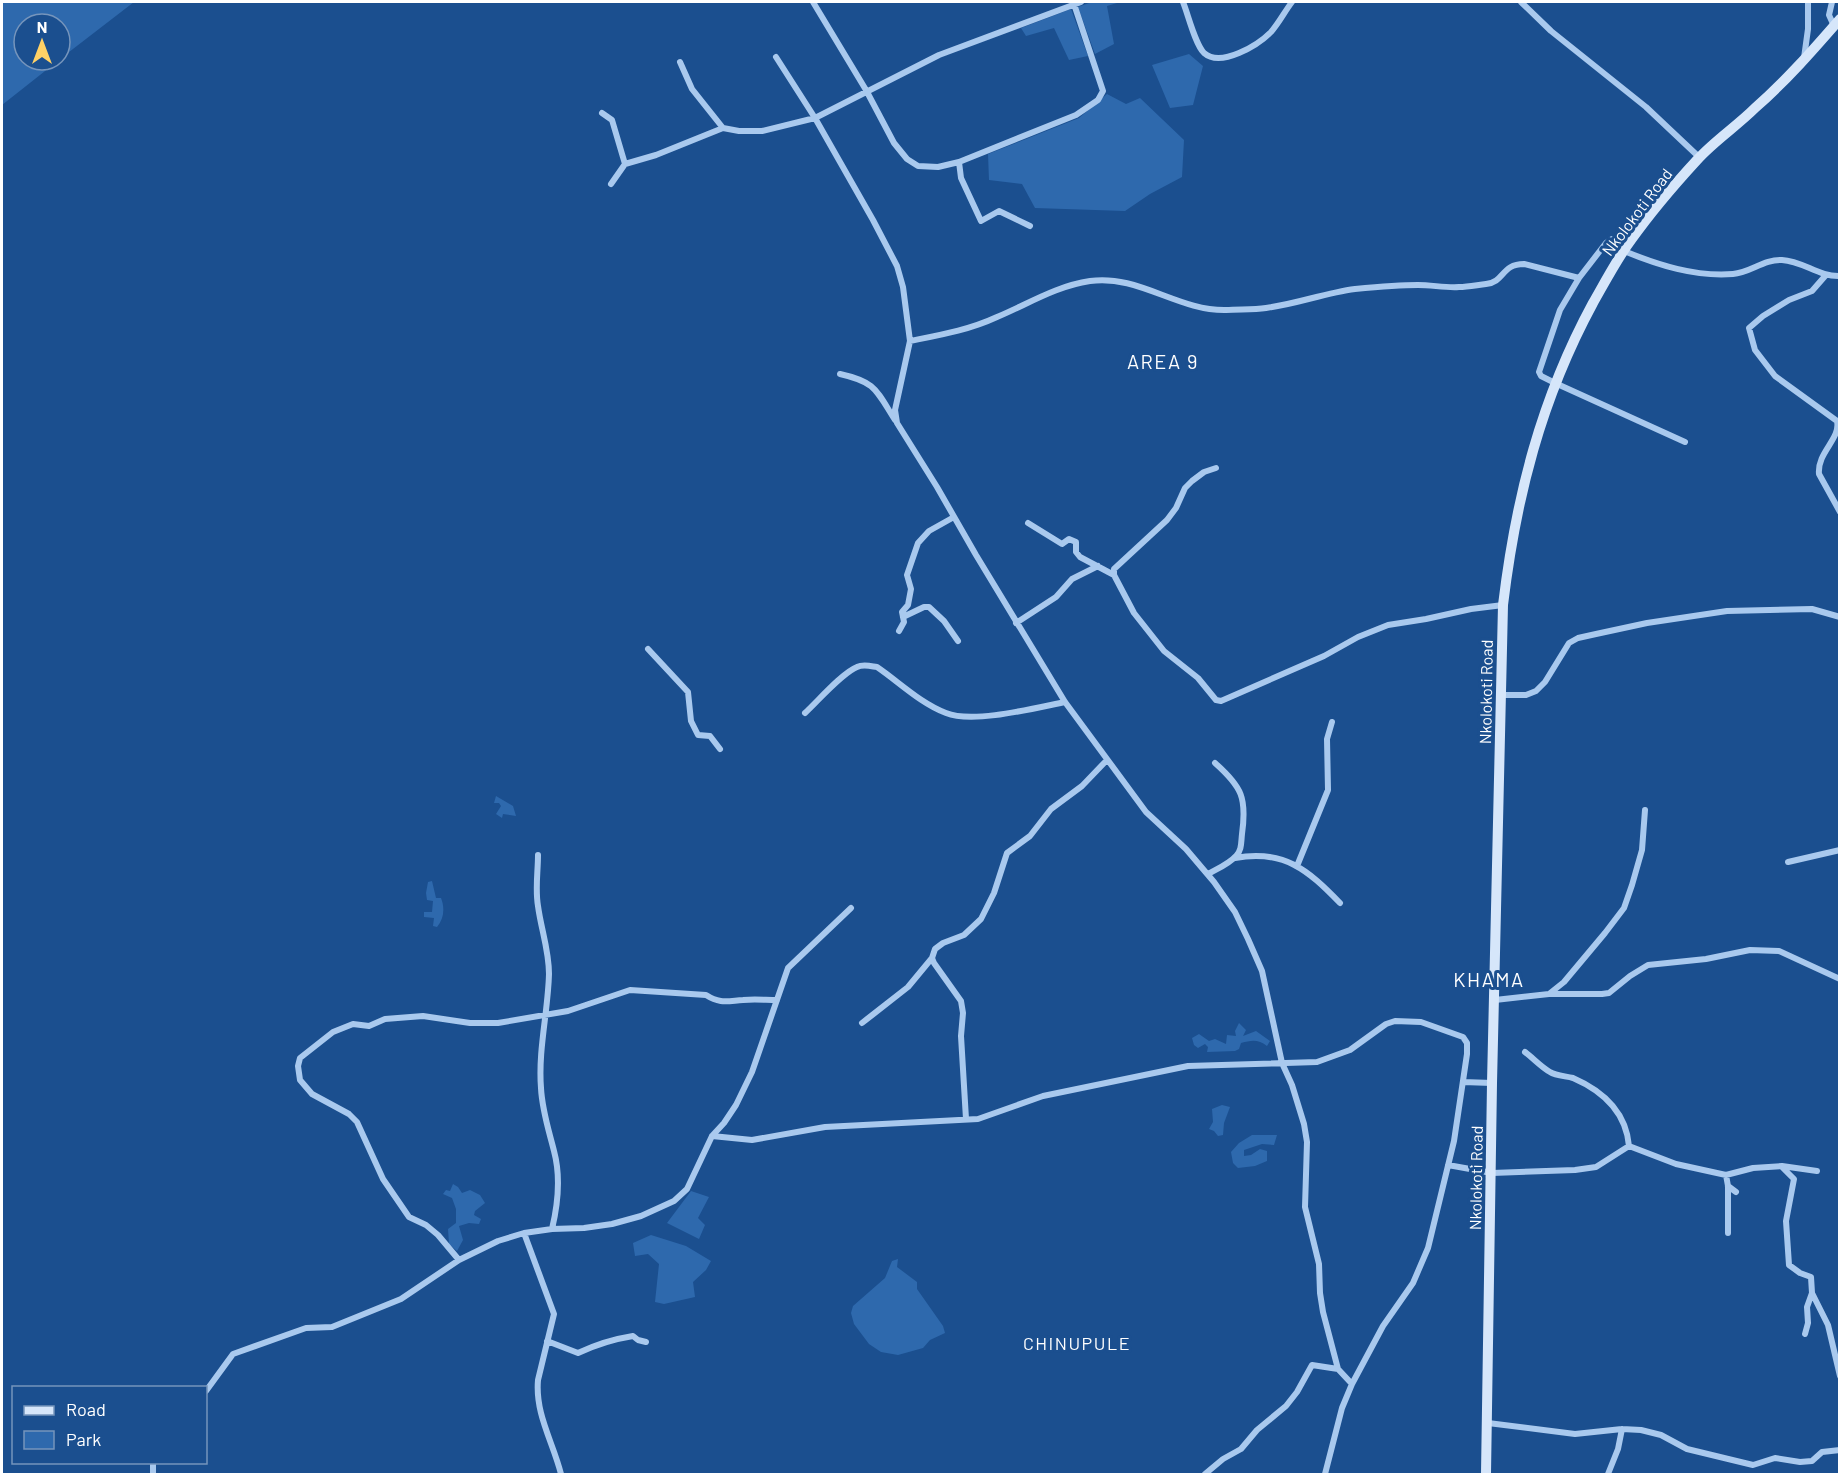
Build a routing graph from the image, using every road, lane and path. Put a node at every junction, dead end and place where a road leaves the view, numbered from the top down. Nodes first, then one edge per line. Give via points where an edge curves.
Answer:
1 (813, 2) edge
2 (1081, 2) edge
3 (1183, 2) edge
4 (1292, 2) edge
5 (1521, 2) edge
6 (1808, 2) edge
7 (1832, 2) edge
8 (1074, 4) junction
9 (1837, 22) edge
10 (776, 57) dead end
11 (1804, 60) junction
12 (680, 62) dead end
13 (866, 90) junction
14 (602, 113) dead end
15 (815, 118) junction
16 (723, 128) junction
17 (1699, 158) junction
18 (959, 162) junction
19 (625, 164) junction
20 (611, 184) dead end
21 (1030, 226) dead end
22 (1631, 240) junction
23 (1624, 251) junction
24 (1826, 275) junction
25 (1839, 276) edge
26 (1579, 278) junction
27 (910, 341) junction
28 (840, 374) dead end
29 (1555, 383) junction
30 (897, 423) junction
31 (1685, 442) dead end
32 (1216, 468) dead end
33 (1839, 512) edge
34 (954, 517) junction
35 (1028, 523) dead end
36 (1098, 566) junction
37 (1114, 574) junction
38 (1503, 605) junction
39 (1839, 616) edge
40 (903, 617) junction
41 (1016, 623) junction
42 (899, 631) dead end
43 (958, 641) dead end
44 (648, 649) dead end
45 (1501, 695) junction
46 (1065, 702) junction
47 (805, 713) dead end
48 (1332, 722) dead end
49 (720, 749) dead end
50 (1106, 761) junction
51 (1215, 763) dead end
52 (1645, 810) dead end
53 (1839, 850) edge
54 (537, 855) dead end
55 (1235, 858) junction
56 (1788, 862) dead end
57 (1297, 866) junction
58 (1208, 874) junction
59 (1340, 903) dead end
60 (851, 908) dead end
61 (933, 958) junction
62 (1839, 979) edge
63 (1549, 994) junction
64 (777, 1000) junction
65 (1495, 1000) junction
66 (546, 1014) junction
67 (862, 1023) dead end
68 (1525, 1052) dead end
69 (1282, 1063) junction
70 (1463, 1082) junction
71 (1492, 1083) junction
72 (966, 1119) junction
73 (712, 1136) junction
74 (1629, 1146) junction
75 (1448, 1165) junction
76 (1782, 1166) junction
77 (1817, 1171) dead end
78 (1492, 1173) junction
79 (1726, 1174) junction
80 (1728, 1185) junction
81 (1736, 1192) dead end
82 (552, 1229) junction
83 (524, 1233) junction
84 (1728, 1233) dead end
85 (459, 1260) junction
86 (1812, 1293) junction
87 (1805, 1334) dead end
88 (547, 1341) junction
89 (646, 1342) dead end
90 (1838, 1355) edge
91 (1338, 1369) junction
92 (1839, 1376) edge
93 (1352, 1384) junction
94 (207, 1390) edge
95 (1488, 1423) junction
96 (1622, 1429) junction
97 (1839, 1450) edge
98 (561, 1474) edge
99 (1205, 1474) edge
100 (1325, 1474) edge
101 (1486, 1474) edge
102 (1608, 1474) edge

1 - 13 street
2 - 8 street
3 - 4 street via 1203,52 1213,58 1228,57 1248,48 1270,32
5 - 17 street via 1646,107
6 - 11 street
7 - 9 street via 1829,15
8 - 13 street via 939,55
8 - 18 street via 1103,91 1098,100 1076,115
9 - 11 main road, Nkolokoti Road
10 - 15 street
11 - 17 main road, Nkolokoti Road
12 - 16 street via 692,89
13 - 15 street
13 - 18 street via 894,143 912,163 938,167
14 - 19 street via 612,120
15 - 16 street via 762,131
15 - 27 street via 897,266
16 - 19 street
17 - 22 main road, Nkolokoti Road
18 - 21 street via 961,178 981,221 999,211
19 - 20 street
22 - 23 main road, Nkolokoti Road
22 - 26 street via 1606,243
23 - 24 street via 1683,271 1734,274 1781,260
23 - 29 main road, Nkolokoti Road via 1580,328
24 - 25 street
24 - 33 street via 1812,291 1781,305 1749,328 1755,350 1775,376 1839,426 1818,467
26 - 27 street via 1516,264 1490,283 1358,289 1265,308 1221,310 1124,281 1090,281 1056,290 965,330
26 - 29 street via 1560,310 1539,369 1541,376
27 - 30 street via 895,410
28 - 30 street via 860,378 877,389
29 - 31 street
29 - 38 main road, Nkolokoti Road via 1526,472
30 - 34 street
32 - 37 street via 1204,472 1185,488 1172,514 1115,566
34 - 40 street via 929,531 918,543 907,575 911,589
34 - 41 street
35 - 36 street via 1062,544 1069,539 1076,542 1080,557
36 - 37 street
36 - 41 street via 1072,579 1056,597
37 - 38 street via 1134,613 1164,651 1221,701 1388,625
38 - 45 main road, Nkolokoti Road
39 - 45 street via 1812,609 1727,611 1578,638 1569,644 1536,691
40 - 42 street
40 - 43 street via 929,607
41 - 46 street
44 - 49 street via 688,692 691,721 698,735 710,736
45 - 65 main road, Nkolokoti Road
46 - 47 street via 1002,714 949,714 934,708 877,667 865,665 844,675
46 - 50 street
48 - 57 street via 1327,739 1328,790
50 - 58 street via 1146,812
50 - 61 street via 1082,786 1051,808 1030,836 1007,853 981,919 964,935 935,949
51 - 55 street via 1244,801 1240,850
52 - 63 street via 1642,850 1624,908 1564,982
53 - 56 street
54 - 66 street via 538,906 549,972
55 - 57 street via 1274,857
55 - 58 street
57 - 59 street
58 - 69 street via 1235,912 1262,971
60 - 64 street via 788,968
61 - 67 street via 908,987
61 - 72 street via 961,1001
62 - 63 street via 1779,951 1750,950 1706,960 1648,965 1609,993
63 - 65 street
64 - 66 street via 726,1003 706,995 630,990 568,1011
64 - 73 street via 752,1072 736,1105
65 - 71 main road, Nkolokoti Road
66 - 82 street via 540,1087 558,1184
66 - 85 street via 498,1023 423,1016 385,1019 369,1026 353,1024 333,1032 303,1056 298,1066 300,1080 312,1094 349,1114 361,1128 383,1179 409,1217 438,1235
68 - 74 street via 1552,1074 1588,1085 1614,1105 1628,1131
69 - 70 street via 1317,1062 1350,1050 1386,1024 1406,1020 1463,1037 1467,1043
69 - 72 street via 1188,1066 1043,1096 978,1119
69 - 91 street via 1304,1124 1305,1207 1319,1264 1323,1312
70 - 71 street
70 - 75 street
71 - 78 main road, Nkolokoti Road
72 - 73 street via 825,1127 752,1140
73 - 82 street via 687,1189 668,1206 612,1224
74 - 78 street via 1587,1169
74 - 79 street via 1676,1164
75 - 78 street
75 - 93 street via 1428,1248 1413,1283 1383,1326
76 - 77 street
76 - 79 street
76 - 86 street via 1794,1179 1786,1221 1789,1264 1810,1277
78 - 95 main road, Nkolokoti Road
79 - 80 street
80 - 81 street
80 - 84 street
82 - 83 street
83 - 85 street
83 - 88 street via 553,1309
85 - 94 street via 390,1304 332,1327 306,1328 233,1354
86 - 87 street
86 - 90 street
88 - 89 street via 578,1353 627,1336
88 - 98 street via 537,1381 538,1400
90 - 92 street
91 - 93 street
91 - 99 street via 1312,1365 1286,1406 1241,1449
93 - 100 street
95 - 96 street via 1575,1434
95 - 101 main road, Nkolokoti Road
96 - 97 street via 1651,1432 1687,1449 1753,1465 1775,1458 1812,1461 1822,1452
96 - 102 street

